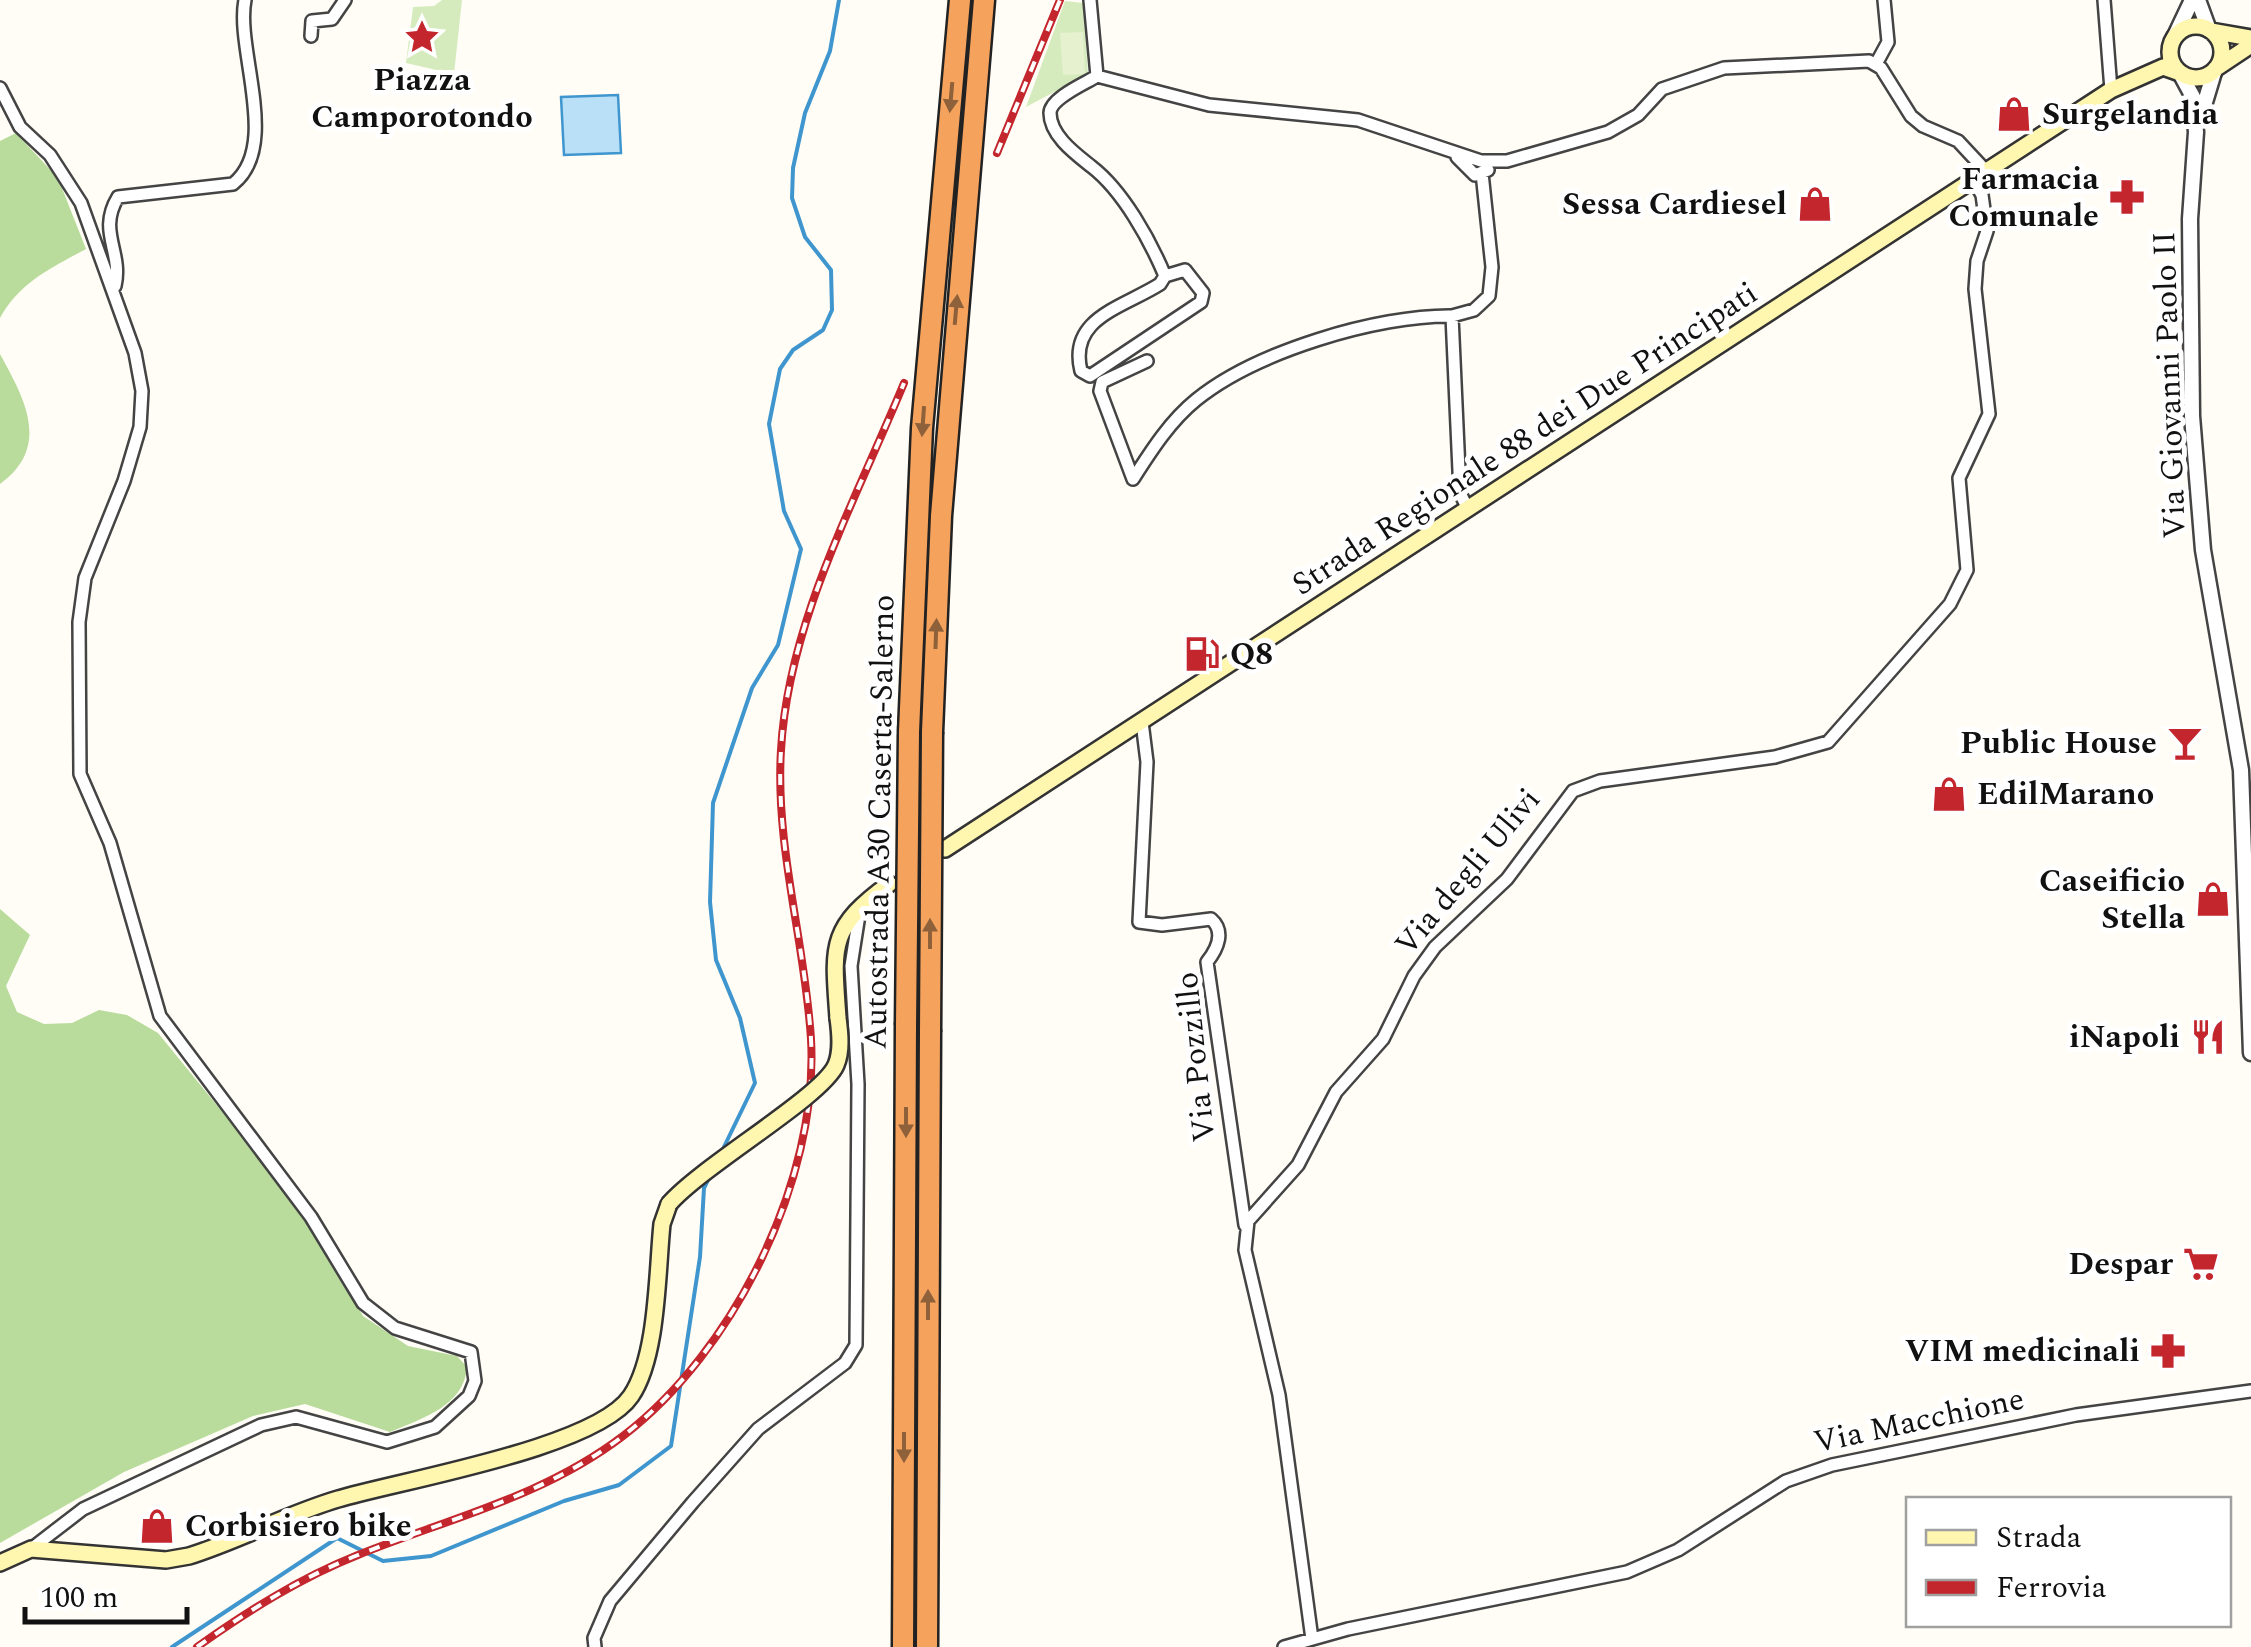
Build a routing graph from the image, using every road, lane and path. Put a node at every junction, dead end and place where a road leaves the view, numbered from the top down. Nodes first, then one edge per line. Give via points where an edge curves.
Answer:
1 (244, 0) edge
2 (345, 0) edge
3 (960, 0) edge
4 (984, 0) edge
5 (1090, 0) edge
6 (1884, 0) edge
7 (2104, 0) edge
8 (2194, 0) edge
9 (2209, 30) junction
10 (311, 36) dead end
11 (2173, 40) junction
12 (2251, 41) edge
13 (1876, 64) junction
14 (2215, 70) junction
15 (2180, 72) junction
16 (1097, 76) junction
17 (2136, 76) junction
18 (0, 88) edge
19 (2111, 90) junction
20 (2196, 132) junction
21 (1478, 168) junction
22 (1979, 175) junction
23 (1164, 276) junction
24 (114, 290) junction
25 (1452, 316) junction
26 (1146, 361) dead end
27 (1468, 509) junction
28 (1142, 722) junction
29 (946, 849) dead end
30 (889, 884) dead end
31 (864, 902) junction
32 (2251, 1053) edge
33 (1246, 1229) junction
34 (2247, 1395) edge
35 (31, 1549) junction
36 (0, 1563) edge
37 (1312, 1639) junction
38 (596, 1647) edge
39 (903, 1647) edge
40 (927, 1647) edge
41 (1284, 1647) edge

1 - 24 street via 254,132 242,177 233,184 118,198 107,224 118,275
2 - 10 street via 332,19 312,21
3 -> 39 highway, Autostrada A30 Caserta-Salerno, bridge via 922,428 909,732
40 -> 4 highway, Autostrada A30 Caserta-Salerno, bridge via 932,732 944,476
5 - 16 street
6 - 13 street via 1888,42
7 - 19 street
8 - 9 street
8 - 11 street
9 - 11 main road, Strada Regionale 88 dei Due Principati via 2189,27
9 - 12 main road, Strada Regionale 88 dei Due Principati
9 - 14 main road via 2222,49
11 - 15 main road via 2171,59
11 - 17 main road, Strada Regionale 88 dei Due Principati
12 - 14 main road, Strada Regionale 88 dei Due Principati
13 - 21 street via 1724,68 1662,90 1638,116 1608,132
13 - 22 street via 1910,116 1958,142
14 - 15 main road, Strada Regionale 88 dei Due Principati via 2197,78
14 - 20 street
15 - 17 main road, Strada Regionale 88 dei Due Principati via 2163,67
15 - 20 street via 2193,96
16 - 21 street via 1208,105 1358,120 1450,150
16 - 23 street via 1053,104 1054,127 1073,154 1110,182
17 - 19 main road, Strada Regionale 88 dei Due Principati
18 - 24 street via 20,127 50,154 82,202
19 - 22 main road, Strada Regionale 88 dei Due Principati
20 - 32 street, Via Giovanni Paolo II via 2192,416 2203,550 2241,770
21 - 25 street via 1489,211 1489,296 1474,310
22 - 27 main road, Strada Regionale 88 dei Due Principati
22 - 33 street, Via degli Ulivi via 1987,231 1975,289 1989,414 1959,478 1967,570 1950,604 1828,742 1775,757 1600,781 1572,792 1508,878 1435,947 1383,1039 1336,1092 1298,1165 1258,1204
23 - 23 street via 1080,334 1081,370 1090,376 1202,302 1186,270
24 - 35 street via 135,352 140,427 85,578 80,774 110,844 160,1016 311,1217 363,1303 395,1328 472,1352 475,1380 469,1396 434,1427 387,1442 296,1416 262,1425 82,1509
25 - 26 street via 1377,322 1221,384 1189,406 1133,479 1100,391 1102,382
25 - 27 street via 1460,493
27 - 28 main road, Strada Regionale 88 dei Due Principati
28 - 29 main road, Strada Regionale 88 dei Due Principati
28 - 33 street, Via Pozzillo via 1148,762 1139,922 1162,926 1211,918 1218,928 1220,941 1207,962
30 - 31 main road
31 - 35 main road, bridge via 841,927 838,1060 828,1078 669,1204 643,1369 631,1396 611,1416 466,1467 336,1500 188,1556
31 - 38 street via 851,966 858,1084 856,1345 845,1363 758,1429 694,1502 610,1601
33 - 37 street via 1245,1250 1279,1395
34 - 37 street, Via Macchione via 2076,1415 1832,1465 1786,1481 1678,1550 1627,1572
35 - 36 main road
37 - 41 street, Via Macchione

